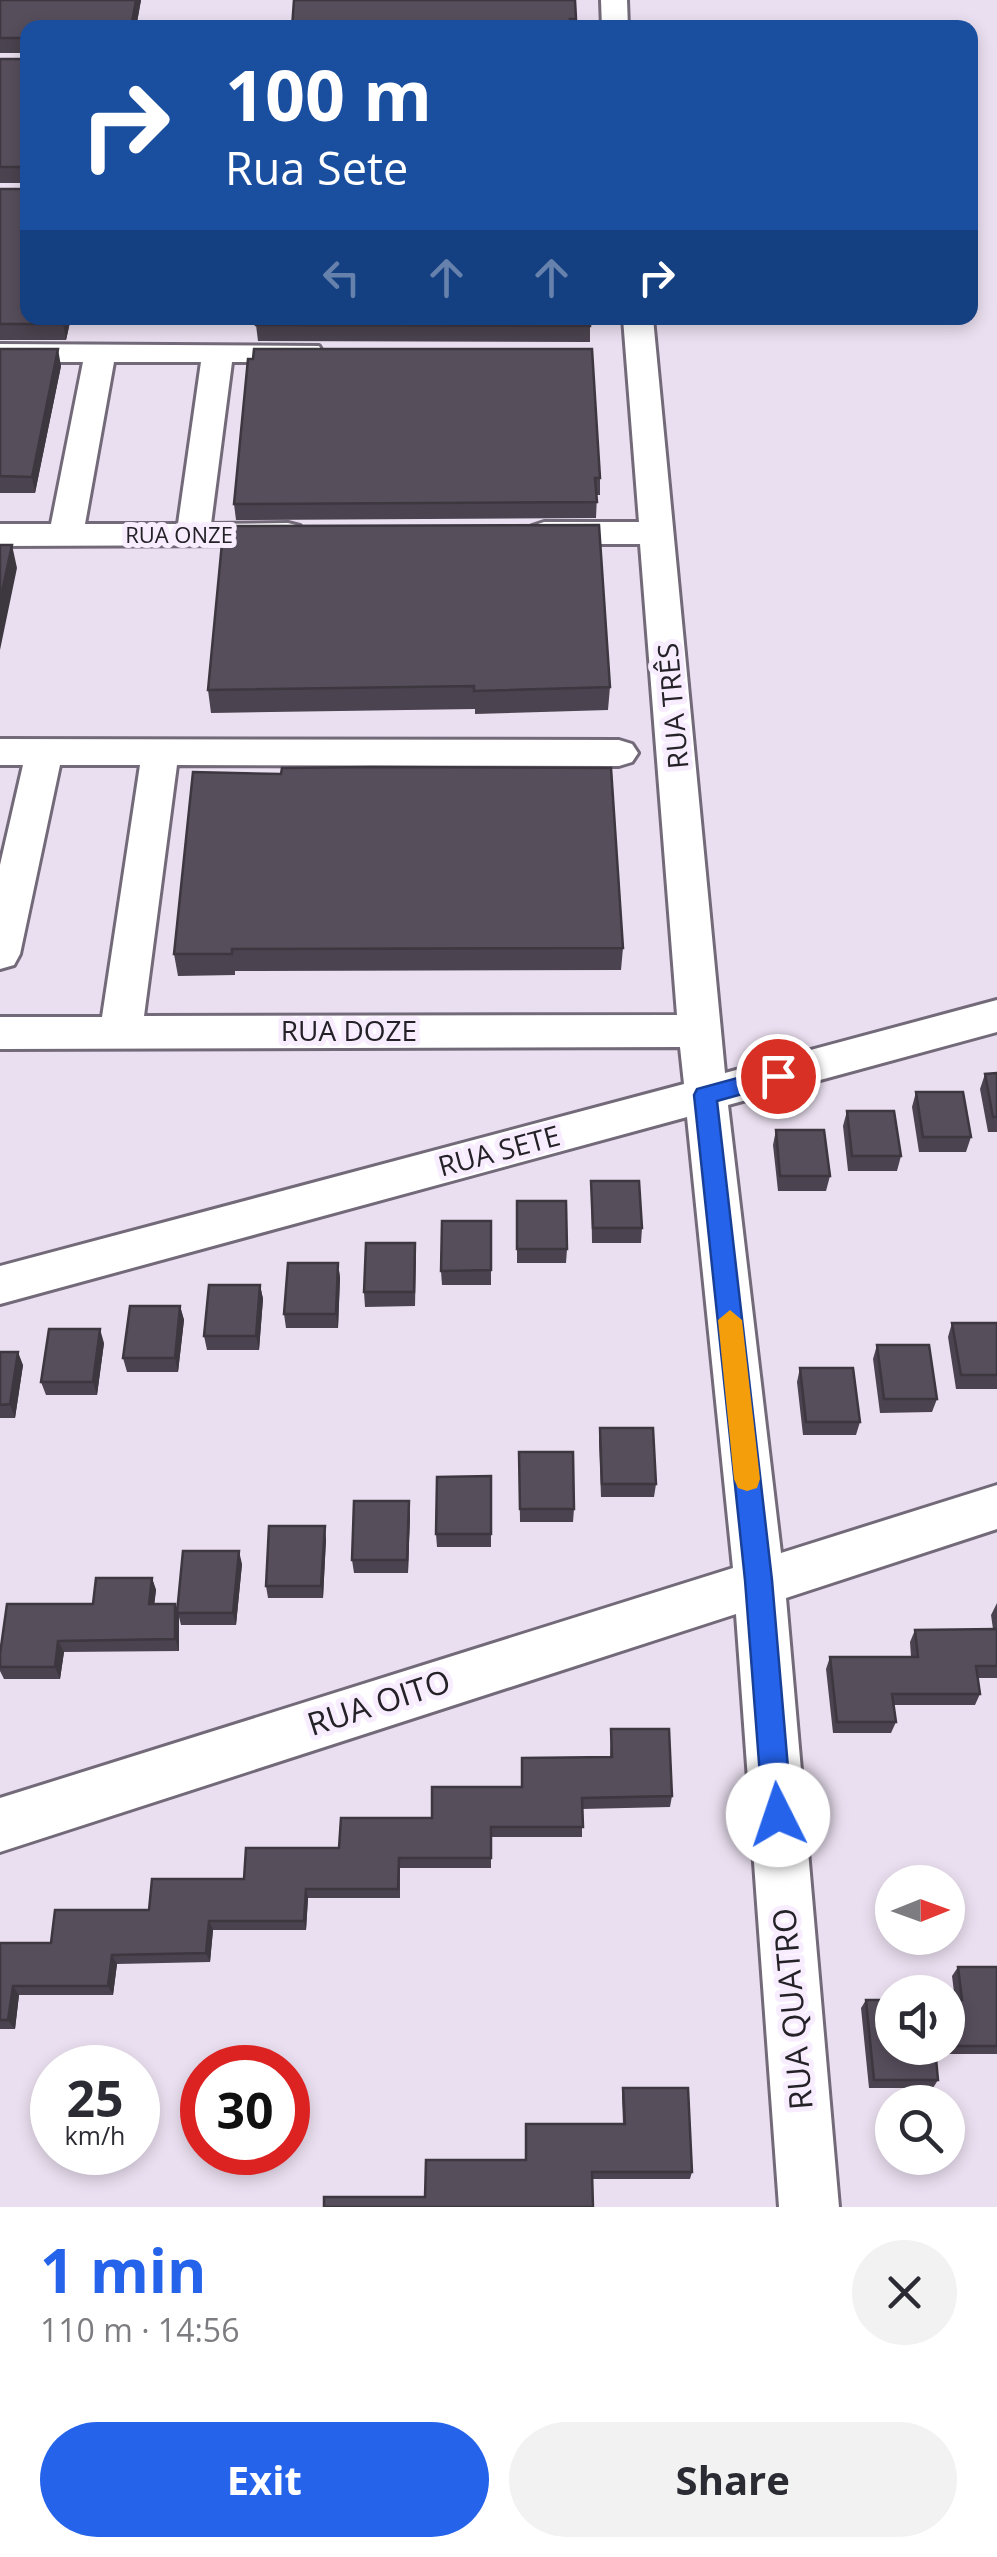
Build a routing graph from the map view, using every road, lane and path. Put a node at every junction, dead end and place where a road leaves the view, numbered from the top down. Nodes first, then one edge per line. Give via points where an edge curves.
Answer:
1 (639, 325) edge
2 (100, 353) junction
3 (0, 354) edge
4 (218, 354) junction
5 (335, 354) edge
6 (658, 533) junction
7 (193, 534) junction
8 (329, 534) edge
9 (503, 534) edge
10 (66, 535) junction
11 (0, 536) edge
12 (0, 752) edge
13 (44, 752) junction
14 (160, 752) junction
15 (618, 752) dead end
16 (0, 954) edge
17 (997, 1016) edge
18 (699, 1030) junction
19 (120, 1031) junction
20 (0, 1033) edge
21 (705, 1095) junction
22 (0, 1285) edge
23 (997, 1508) edge
24 (758, 1580) junction
25 (0, 1825) edge
26 (810, 2207) edge

1 - 6 street, RUA TRÊS
2 - 3 street
2 - 4 street
2 - 10 street
4 - 5 street
4 - 7 street
6 - 9 street
6 - 18 street, RUA TRÊS
7 - 8 street, RUA ONZE
7 - 10 street, RUA ONZE
10 - 11 street, RUA ONZE
12 - 13 street
13 - 14 street
13 - 16 street
14 - 15 street
14 - 19 street
17 - 21 street, RUA SETE
18 - 19 street, RUA DOZE
18 - 21 street, RUA TRÊS
19 - 20 street, RUA DOZE
21 - 22 street, RUA SETE
21 - 24 street, RUA QUATRO
23 - 24 street, RUA OITO
24 - 25 street, RUA OITO
24 - 26 street, RUA QUATRO

